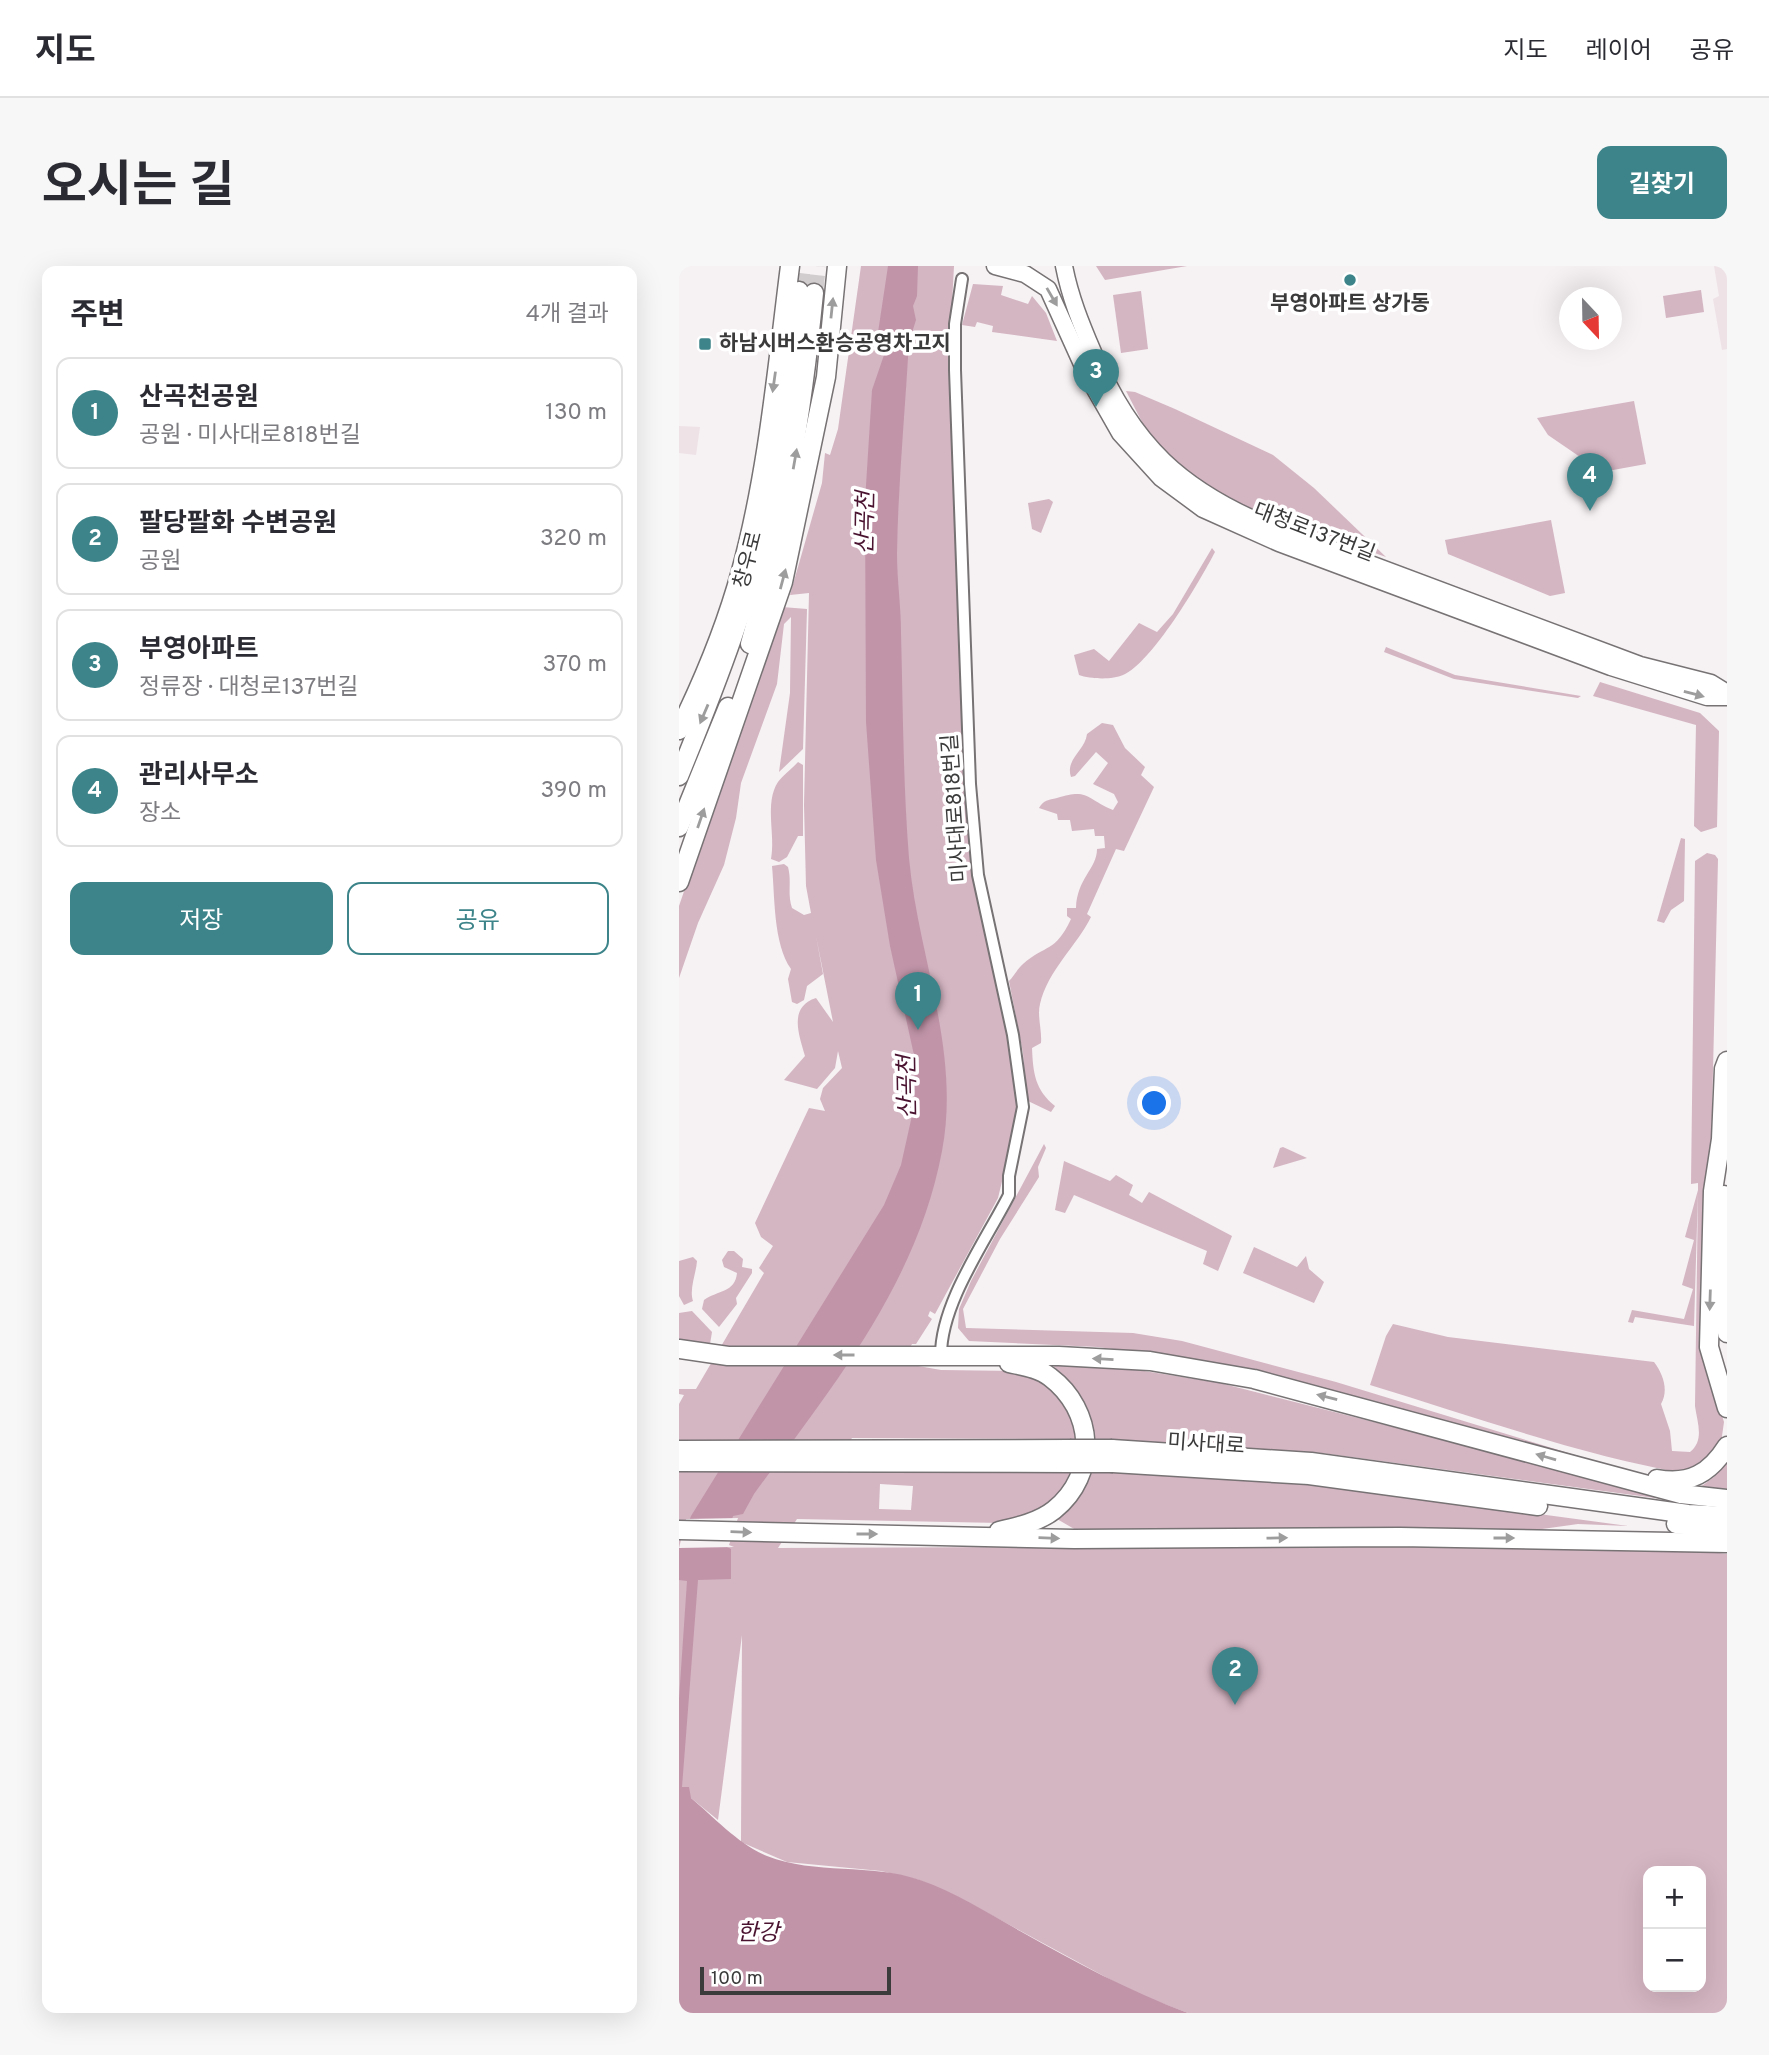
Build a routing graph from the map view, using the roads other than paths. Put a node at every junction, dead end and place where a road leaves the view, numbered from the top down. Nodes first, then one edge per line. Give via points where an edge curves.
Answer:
1 (790, 266) edge
2 (837, 266) edge
3 (995, 266) edge
4 (1064, 266) edge
5 (962, 279) dead end
6 (1727, 695) edge
7 (679, 730) edge
8 (679, 776) edge
9 (679, 827) edge
10 (679, 882) edge
11 (1727, 1061) edge
12 (1721, 1139) junction
13 (1727, 1333) edge
14 (679, 1349) edge
15 (709, 1354) junction
16 (941, 1355) junction
17 (975, 1356) junction
18 (679, 1359) edge
19 (1727, 1408) edge
20 (1727, 1446) edge
21 (679, 1450) edge
22 (858, 1456) junction
23 (1113, 1456) junction
24 (679, 1462) edge
25 (1612, 1475) junction
26 (1727, 1499) edge
27 (1727, 1516) edge
28 (680, 1530) edge
29 (1727, 1530) edge
30 (981, 1536) junction
31 (1727, 1543) edge

1 -> 7 main road via 765,459 741,571 708,668
10 -> 2 main road via 783,582 826,377
3 -> 6 main road, 대청로137번길 via 1025,274 1048,289 1087,375 1120,433 1161,478 1203,509 1279,543 1611,667 1707,697
4 - 6 main road, 대청로137번길 via 1078,316 1130,425 1152,453 1198,491 1286,533 1640,665 1711,683
5 - 16 street, 미사대로818번길 via 955,324 955,370 970,784 978,875 1011,1023 1023,1107 1009,1195 953,1304 941,1334
9 -> 8 main road, 창우로 via 726,712 764,596 796,455 807,292 768,517 730,647
11 - 12 main road
12 - 13 main road
12 -> 19 main road via 1713,1191 1709,1347
14 - 15 main road
16 -> 15 main road
15 - 18 main road
16 - 17 main road
25 -> 17 main road via 1254,1379 1150,1361
17 - 30 main road via 1049,1375 1075,1401 1088,1450 1080,1476 1053,1511
20 - 25 main road via 1706,1473 1690,1479
21 - 22 main road, 미사대로
22 - 23 main road, 미사대로, bridge
22 - 24 main road, 미사대로
23 - 27 main road, 미사대로 via 1311,1462
23 - 29 main road, 미사대로 via 1309,1475
25 - 26 main road via 1681,1493
28 -> 30 main road
30 -> 31 main road via 1599,1538

